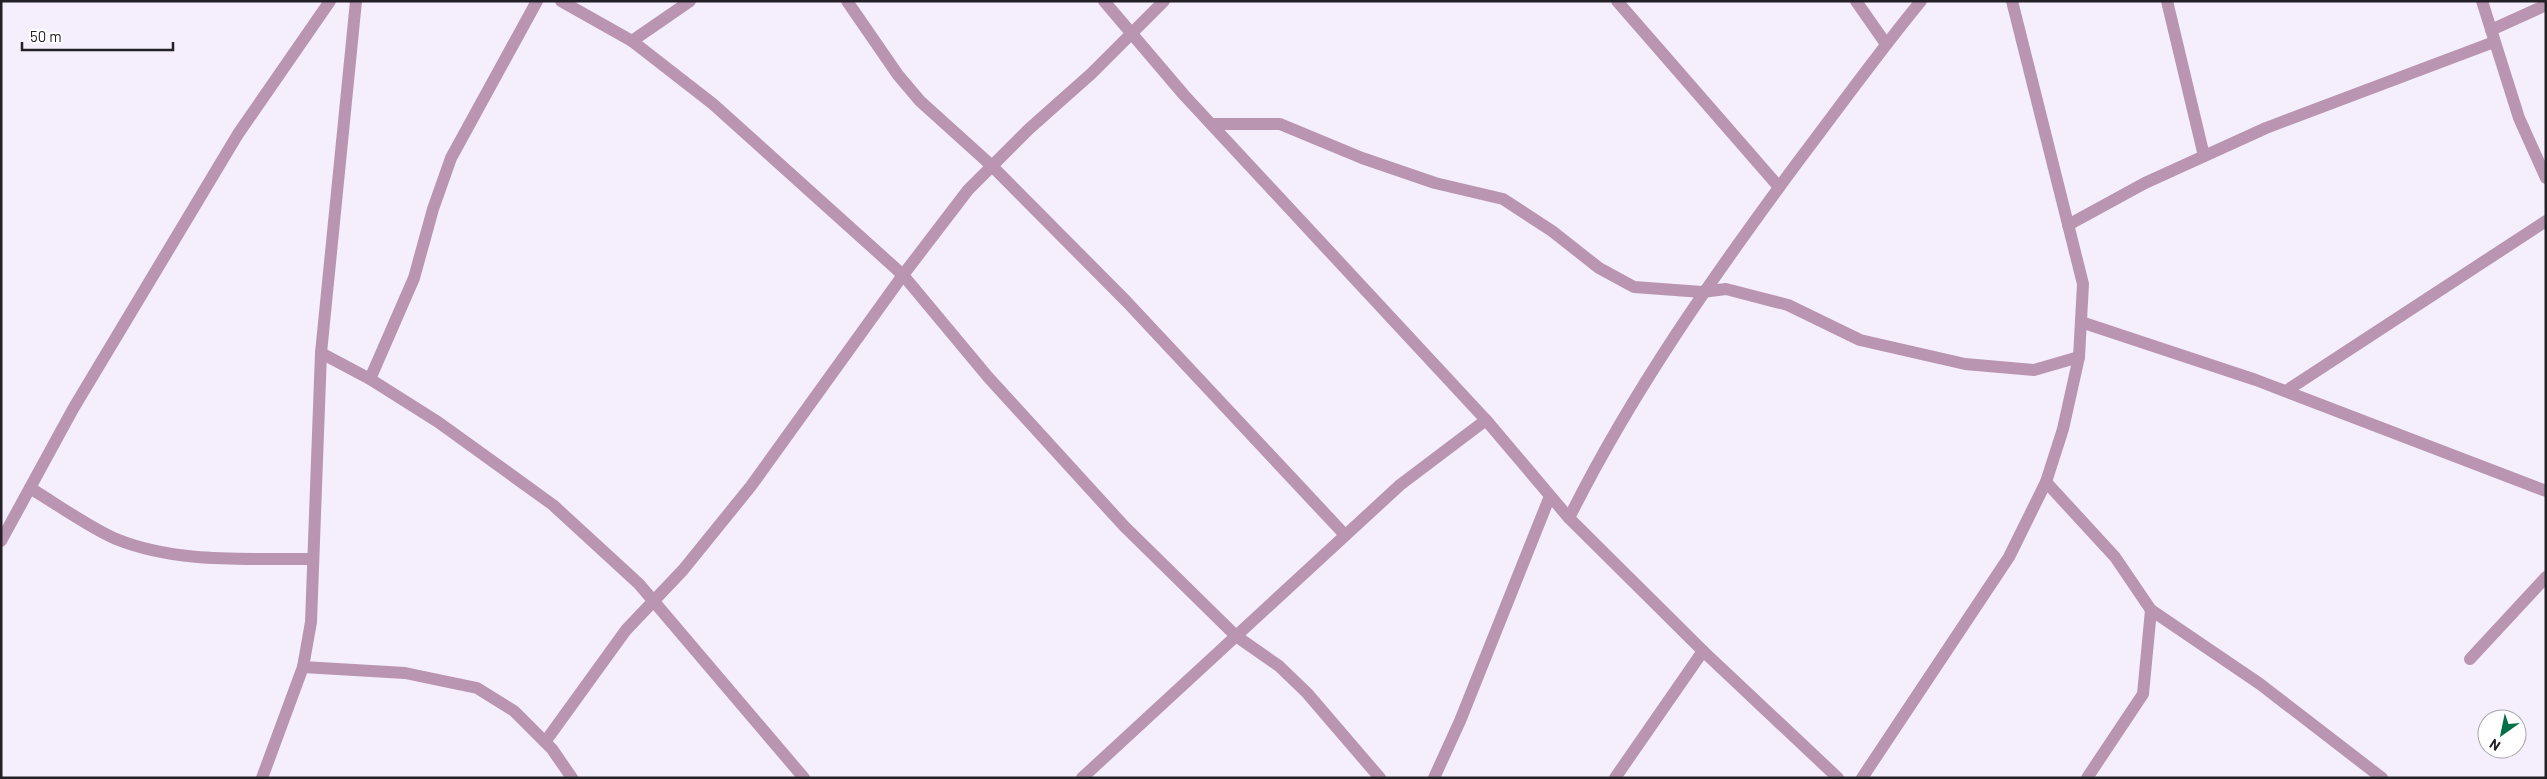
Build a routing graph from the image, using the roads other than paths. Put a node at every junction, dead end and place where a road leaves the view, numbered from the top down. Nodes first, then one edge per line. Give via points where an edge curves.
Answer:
1 (330, 1) edge
2 (356, 1) edge
3 (537, 1) edge
4 (561, 1) edge
5 (690, 1) edge
6 (847, 1) edge
7 (1104, 1) edge
8 (1164, 1) edge
9 (1618, 1) edge
10 (1856, 1) edge
11 (1921, 1) edge
12 (2012, 1) edge
13 (2167, 1) edge
14 (2482, 1) edge
15 (2546, 5) edge
16 (1133, 33) junction
17 (2493, 36) junction
18 (632, 41) junction
19 (1886, 44) junction
20 (1211, 124) junction
21 (2204, 156) junction
22 (992, 166) junction
23 (2546, 178) edge
24 (1780, 187) junction
25 (2546, 221) edge
26 (2068, 225) junction
27 (903, 275) junction
28 (1702, 292) junction
29 (2081, 322) junction
30 (321, 353) junction
31 (2079, 358) junction
32 (370, 379) junction
33 (2286, 391) junction
34 (1486, 420) junction
35 (2046, 482) junction
36 (30, 488) junction
37 (2546, 490) edge
38 (1550, 496) junction
39 (1569, 518) junction
40 (1345, 535) junction
41 (1, 542) edge
42 (313, 559) junction
43 (2546, 577) edge
44 (654, 600) junction
45 (2151, 610) junction
46 (1236, 636) junction
47 (1703, 652) junction
48 (2470, 659) dead end
49 (303, 667) junction
50 (545, 742) junction
51 (262, 778) edge
52 (572, 778) edge
53 (804, 778) edge
54 (1082, 778) edge
55 (1380, 778) edge
56 (1434, 778) edge
57 (1616, 778) edge
58 (1838, 778) edge
59 (1862, 778) edge
60 (2088, 778) edge
61 (2382, 778) edge

1 - 36 street via 238,134 73,409
2 - 30 street
3 - 32 street via 451,158 414,278
4 - 18 street
5 - 18 street
6 - 22 street via 920,101
7 - 16 street
8 - 16 street
9 - 24 street
10 - 19 street
11 - 19 street
12 - 26 street
13 - 21 street
14 - 17 street
15 - 17 street
16 - 20 street
16 - 22 street
17 - 21 street
17 - 23 street via 2519,118
18 - 27 street via 713,104
19 - 24 street
20 - 28 street via 1280,124 1426,180 1503,199 1552,231 1599,268 1634,287
20 - 34 street
21 - 26 street via 2145,183
22 - 27 street via 968,190
22 - 40 street via 1132,308
24 - 28 street
25 - 33 street
26 - 29 street via 2083,284
27 - 44 street via 751,486 689,563
27 - 46 street via 988,377 1124,526
28 - 31 street via 1726,289 1788,305 1860,340 1965,364 2034,370
28 - 39 street via 1643,383
29 - 31 street
29 - 33 street
30 - 32 street
30 - 42 street
31 - 35 street via 2063,429
32 - 44 street via 438,422 553,505
33 - 37 street
34 - 38 street
34 - 40 street via 1435,457
35 - 45 street via 2115,557
35 - 59 street via 2008,557
36 - 41 street
36 - 42 street via 115,539 158,552 202,557
38 - 39 street
38 - 56 street
39 - 47 street
40 - 46 street
42 - 49 street via 311,622
43 - 48 street
44 - 50 street via 626,630
44 - 53 street
45 - 60 street via 2143,694
45 - 61 street via 2260,684
46 - 54 street
46 - 55 street via 1279,666 1307,692
47 - 57 street
47 - 58 street
49 - 50 street via 405,673 477,688 514,711
49 - 51 street
50 - 52 street

